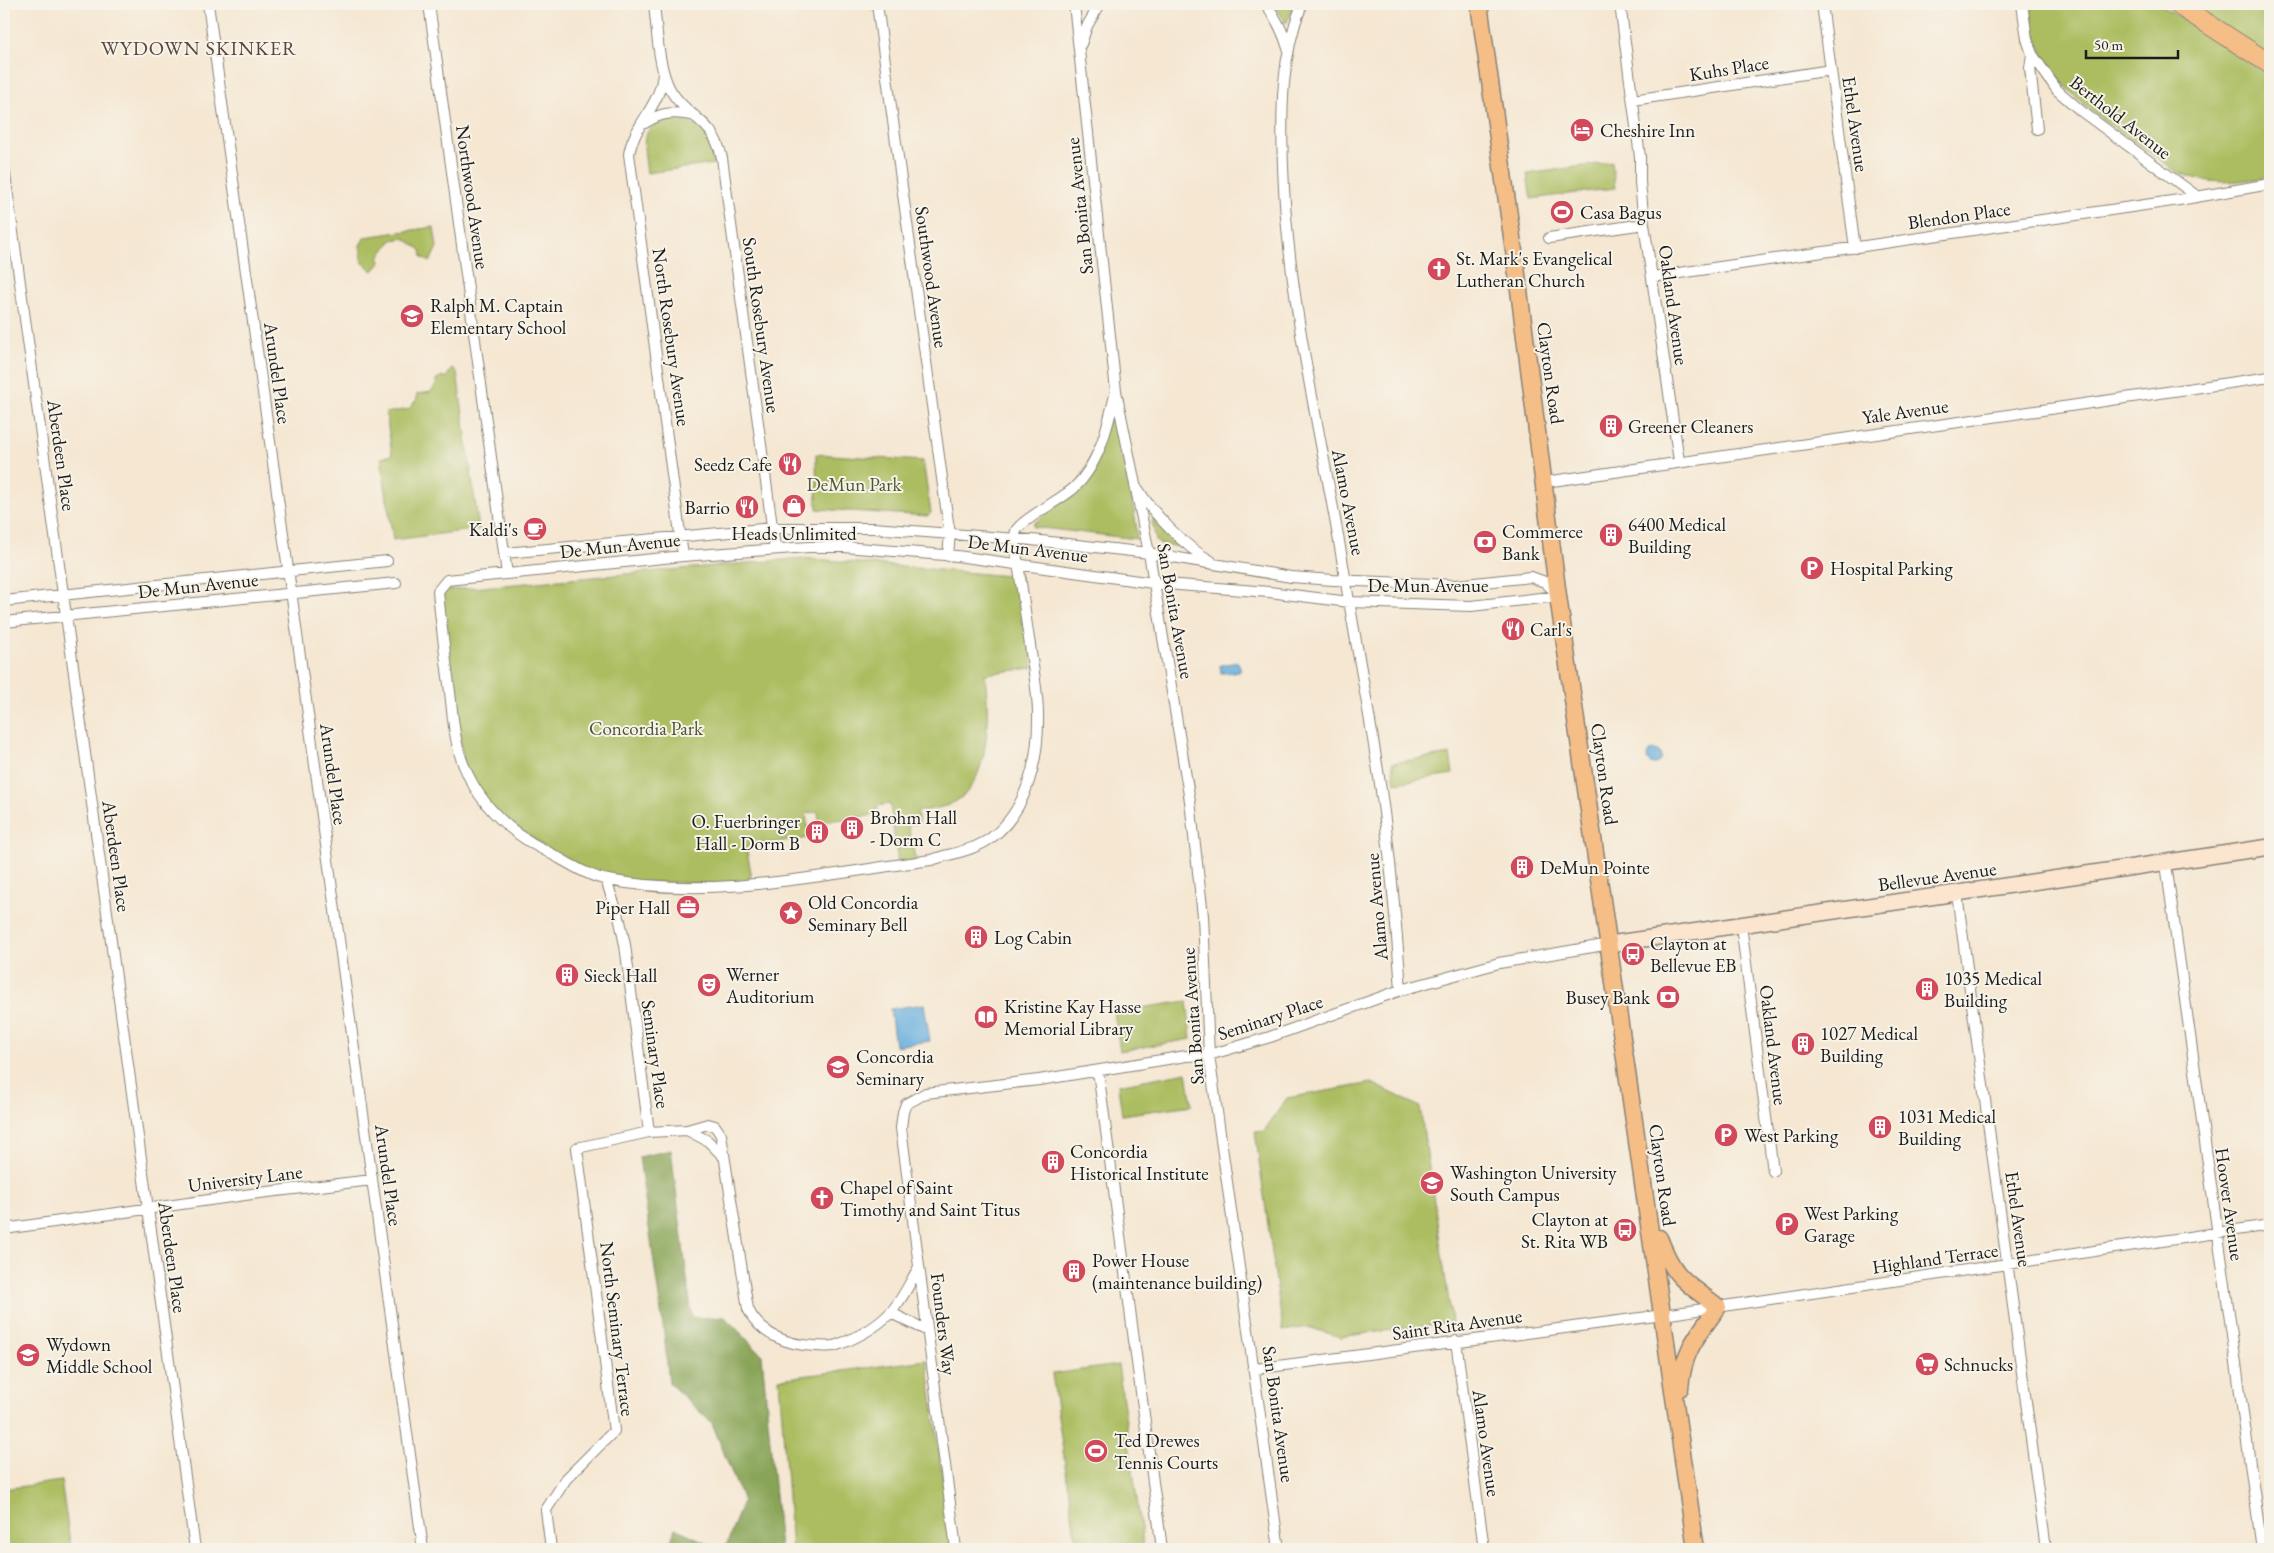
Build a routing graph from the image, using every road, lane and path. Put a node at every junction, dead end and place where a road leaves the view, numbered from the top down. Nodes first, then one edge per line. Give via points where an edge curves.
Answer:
1 (208, 4) edge
2 (429, 4) edge
3 (654, 4) edge
4 (877, 4) edge
5 (1074, 4) edge
6 (1100, 4) edge
7 (1266, 4) edge
8 (1302, 4) edge
9 (1479, 4) edge
10 (1620, 4) edge
11 (1822, 4) edge
12 (2022, 4) edge
13 (2177, 4) edge
14 (1080, 47) junction
15 (1288, 49) junction
16 (2032, 54) junction
17 (2270, 64) edge
18 (663, 68) junction
19 (1831, 70) junction
20 (1633, 100) junction
21 (696, 116) junction
22 (642, 125) junction
23 (2037, 130) dead end
24 (4, 168) edge
25 (2270, 184) edge
26 (2198, 197) junction
27 (1644, 224) junction
28 (1549, 238) dead end
29 (1855, 248) junction
30 (1652, 277) junction
31 (2270, 377) edge
32 (1116, 391) junction
33 (1679, 461) junction
34 (1134, 482) junction
35 (1545, 482) junction
36 (773, 528) junction
37 (950, 533) junction
38 (681, 536) junction
39 (1015, 539) junction
40 (775, 548) junction
41 (504, 553) junction
42 (1149, 553) junction
43 (683, 556) junction
44 (948, 556) junction
45 (387, 561) dead end
46 (1018, 564) junction
47 (1216, 564) junction
48 (288, 573) junction
49 (507, 574) junction
50 (1346, 581) junction
51 (396, 583) dead end
52 (1154, 583) junction
53 (291, 593) junction
54 (64, 595) junction
55 (1558, 596) junction
56 (4, 601) edge
57 (1349, 602) junction
58 (67, 616) junction
59 (4, 622) edge
60 (2270, 847) edge
61 (2166, 864) junction
62 (606, 880) junction
63 (1956, 894) junction
64 (1741, 925) junction
65 (1610, 944) junction
66 (1401, 990) junction
67 (1209, 1055) junction
68 (1098, 1071) junction
69 (906, 1104) joint
70 (687, 1130) junction
71 (649, 1132) junction
72 (577, 1148) joint
73 (723, 1156) junction
74 (1773, 1171) dead end
75 (372, 1180) junction
76 (148, 1208) junction
77 (1648, 1208) junction
78 (2270, 1225) edge
79 (4, 1229) edge
80 (2216, 1233) junction
81 (2008, 1264) junction
82 (919, 1267) junction
83 (1718, 1307) junction
84 (891, 1313) junction
85 (1663, 1315) junction
86 (926, 1330) junction
87 (1456, 1341) junction
88 (1255, 1369) junction
89 (1678, 1418) junction
90 (195, 1549) edge
91 (423, 1549) edge
92 (551, 1549) edge
93 (956, 1549) edge
94 (1162, 1549) edge
95 (1279, 1549) edge
96 (1484, 1549) edge
97 (1696, 1549) edge
98 (2046, 1549) edge
99 (2262, 1549) edge

1 - 48 street, Arundel Place
2 - 41 street, Northwood Avenue
3 - 18 street
4 - 37 street, Southwood Avenue
5 - 14 street, San Bonita Avenue
6 - 14 street, San Bonita Avenue via 1087,26
7 - 15 street, Alamo Avenue via 1284,34
8 - 15 street, Alamo Avenue
9 - 35 main road, Clayton Road
10 - 20 street, Oakland Avenue
11 - 19 street, Ethel Avenue
12 - 16 street, Berthold Avenue via 2026,39
13 - 17 highway
14 - 32 street, San Bonita Avenue
15 - 50 street, Alamo Avenue via 1282,126 1290,266 1304,361
16 - 23 street, Berthold Avenue via 2030,68
16 - 26 street, Berthold Avenue via 2057,90 2081,111
18 - 21 street, South Rosebury Avenue via 671,92
18 - 22 street, North Rosebury Avenue via 659,92
19 - 20 street, Kuhs Place
19 - 29 street, Ethel Avenue
20 - 27 street, Oakland Avenue
21 - 22 street via 667,113
21 - 36 street, South Rosebury Avenue via 712,132 722,158
22 - 38 street, North Rosebury Avenue via 634,137 630,154
24 - 54 street, Aberdeen Place
25 - 26 street, Blendon Place
26 - 29 street, Blendon Place
27 - 28 street
27 - 30 street, Oakland Avenue
29 - 30 street, Blendon Place
30 - 33 street, Oakland Avenue
31 - 33 street, Yale Avenue
32 - 34 street, San Bonita Avenue
32 - 39 street, San Bonita Avenue via 1107,424 1088,470 1075,487 1024,523 1016,531
33 - 35 street, Yale Avenue
34 - 42 street, San Bonita Avenue
34 - 47 street, San Bonita Avenue via 1144,499 1173,531
35 - 55 main road, Clayton Road
36 - 37 street, De Mun Avenue via 873,528
36 - 38 street, De Mun Avenue
36 - 40 street, South Rosebury Avenue
37 - 39 street, De Mun Avenue
37 - 44 street, Southwood Avenue
38 - 41 street, De Mun Avenue
38 - 43 street, North Rosebury Avenue
39 - 42 street, De Mun Avenue
39 - 46 street
40 - 43 street, De Mun Avenue
40 - 44 street, De Mun Avenue via 844,547
41 - 49 street, Northwood Avenue
42 - 47 street, De Mun Avenue
42 - 52 street, San Bonita Avenue
43 - 49 street, De Mun Avenue
44 - 46 street, De Mun Avenue
45 - 48 street, De Mun Avenue
46 - 52 street, De Mun Avenue
46 - 62 street via 1037,701 1036,749 1022,800 992,838 963,852 931,860 726,888
47 - 50 street, De Mun Avenue via 1291,577
48 - 53 street, Arundel Place
48 - 54 street, De Mun Avenue
49 - 62 street, De Mun Avenue via 447,580 438,591 454,729 464,765 492,812 517,834
50 - 55 street, De Mun Avenue via 1457,585 1532,577 1545,582
50 - 57 street, Alamo Avenue
51 - 53 street, De Mun Avenue
52 - 57 street, De Mun Avenue
52 - 67 street, San Bonita Avenue via 1190,801 1203,916
53 - 58 street, De Mun Avenue
53 - 75 street, Arundel Place
54 - 56 street, De Mun Avenue
54 - 58 street, Aberdeen Place
55 - 57 street, De Mun Avenue via 1471,606
55 - 65 main road, Clayton Road
57 - 66 street, Alamo Avenue via 1385,821
58 - 59 street, De Mun Avenue
58 - 76 street, Aberdeen Place
60 - 61 street, Bellevue Avenue
61 - 63 street, Bellevue Avenue
61 - 80 street, Hoover Avenue
62 - 71 street, Seminary Place via 625,945
63 - 64 street, Bellevue Avenue
63 - 81 street, Ethel Avenue
64 - 65 street, Bellevue Avenue
64 - 74 street, Oakland Avenue
65 - 66 street, Seminary Place via 1499,963
65 - 77 main road, Clayton Road
66 - 67 street, Seminary Place
67 - 68 street, Seminary Place
67 - 88 street, San Bonita Avenue
68 - 69 street, Seminary Place via 939,1091 919,1096
68 - 94 street
69 - 82 street, Founders Way via 900,1128
70 - 71 street
70 - 73 street via 708,1141
70 - 73 street via 708,1124 715,1126 721,1135
71 - 72 street, Seminary Place
72 - 92 street, North Seminary Terrace via 614,1431 566,1478 546,1510
73 - 84 street via 748,1309 761,1328 802,1346 832,1346 862,1334
75 - 76 street, University Lane
75 - 91 street, Arundel Place
76 - 79 street, University Lane
76 - 90 street, Aberdeen Place
77 - 83 main road via 1672,1269
77 - 85 main road, Clayton Road
78 - 80 street, Highland Terrace
80 - 81 street, Highland Terrace
80 - 99 street, Hoover Avenue
81 - 83 street, Highland Terrace
81 - 98 street, Ethel Avenue
82 - 84 street
82 - 86 street, Founders Way
83 - 85 street, Highland Terrace
83 - 89 main road via 1695,1338 1681,1367
84 - 86 street
85 - 87 street, Saint Rita Avenue
85 - 89 main road, Clayton Road
86 - 93 street, Founders Way
87 - 88 street, Saint Rita Avenue
87 - 96 street, Alamo Avenue
88 - 95 street, San Bonita Avenue
89 - 97 main road, Clayton Road

